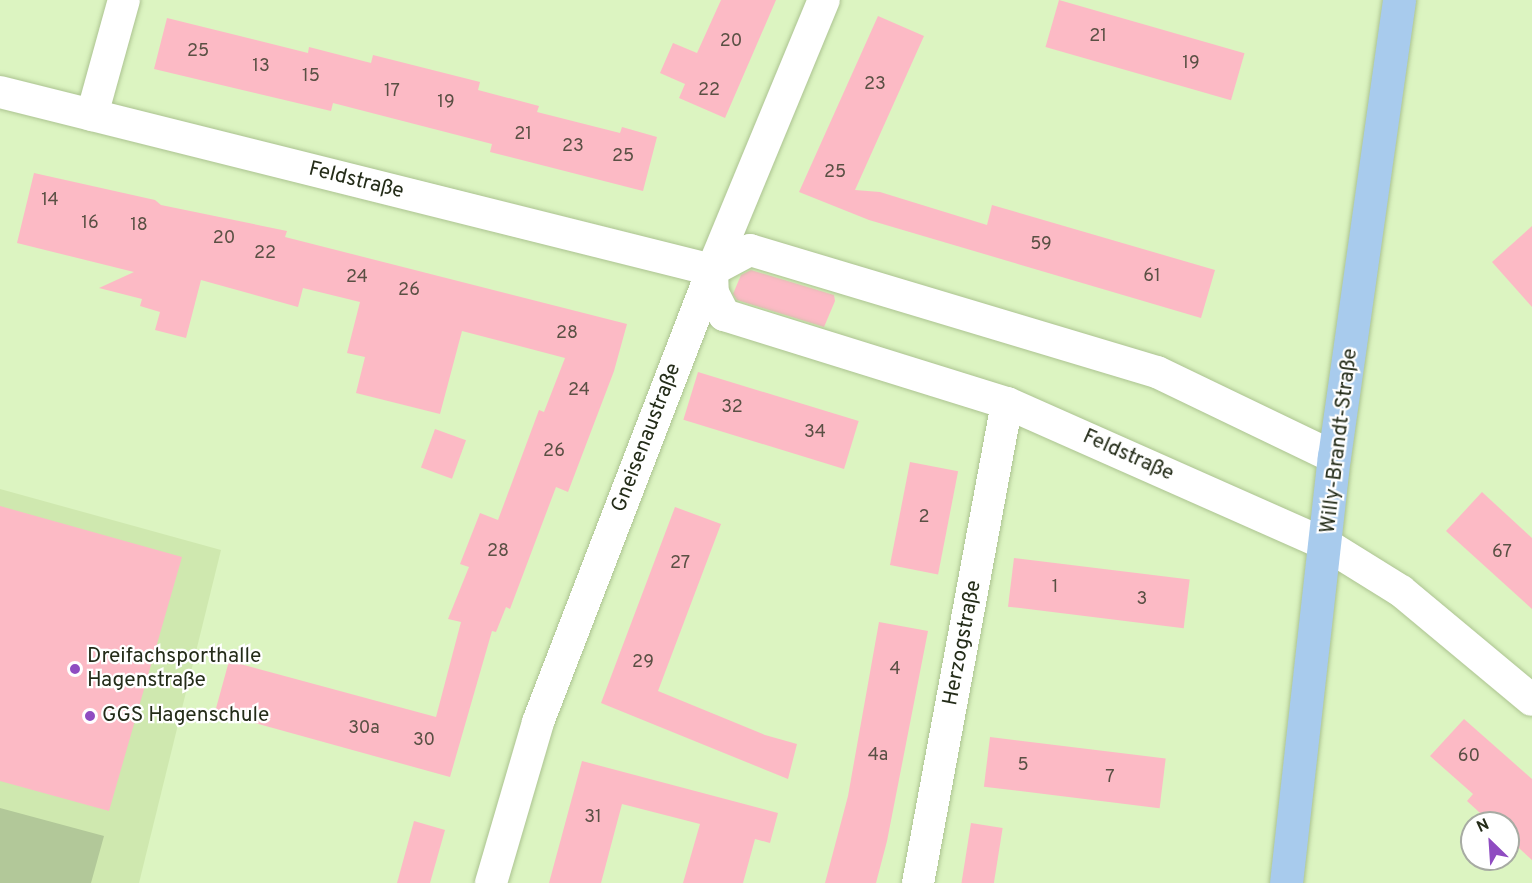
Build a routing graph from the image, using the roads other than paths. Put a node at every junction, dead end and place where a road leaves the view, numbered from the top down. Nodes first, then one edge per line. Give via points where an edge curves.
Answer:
1 (124, 0) edge
2 (824, 0) edge
3 (1399, 0) edge
4 (0, 92) edge
5 (92, 115) junction
6 (712, 270) junction
7 (1007, 403) junction
8 (1334, 457) junction
9 (1327, 545) junction
10 (1532, 700) edge
11 (491, 883) edge
12 (918, 883) edge
13 (1286, 883) edge

1 - 5 street
2 - 6 street, Gneisenaustraße
3 - 8 main road, Willy-Brandt-Straße
4 - 5 street, Feldstraße
5 - 6 street, Feldstraße
6 - 7 street, Feldstraße via 713,293 724,315
6 - 8 street via 750,250 1157,372
6 - 11 street, Gneisenaustraße via 538,722
7 - 9 street, Feldstraße
7 - 12 street, Herzogstraße
8 - 9 main road, Willy-Brandt-Straße
9 - 10 street, Feldstraße via 1401,591
9 - 13 main road, Willy-Brandt-Straße

